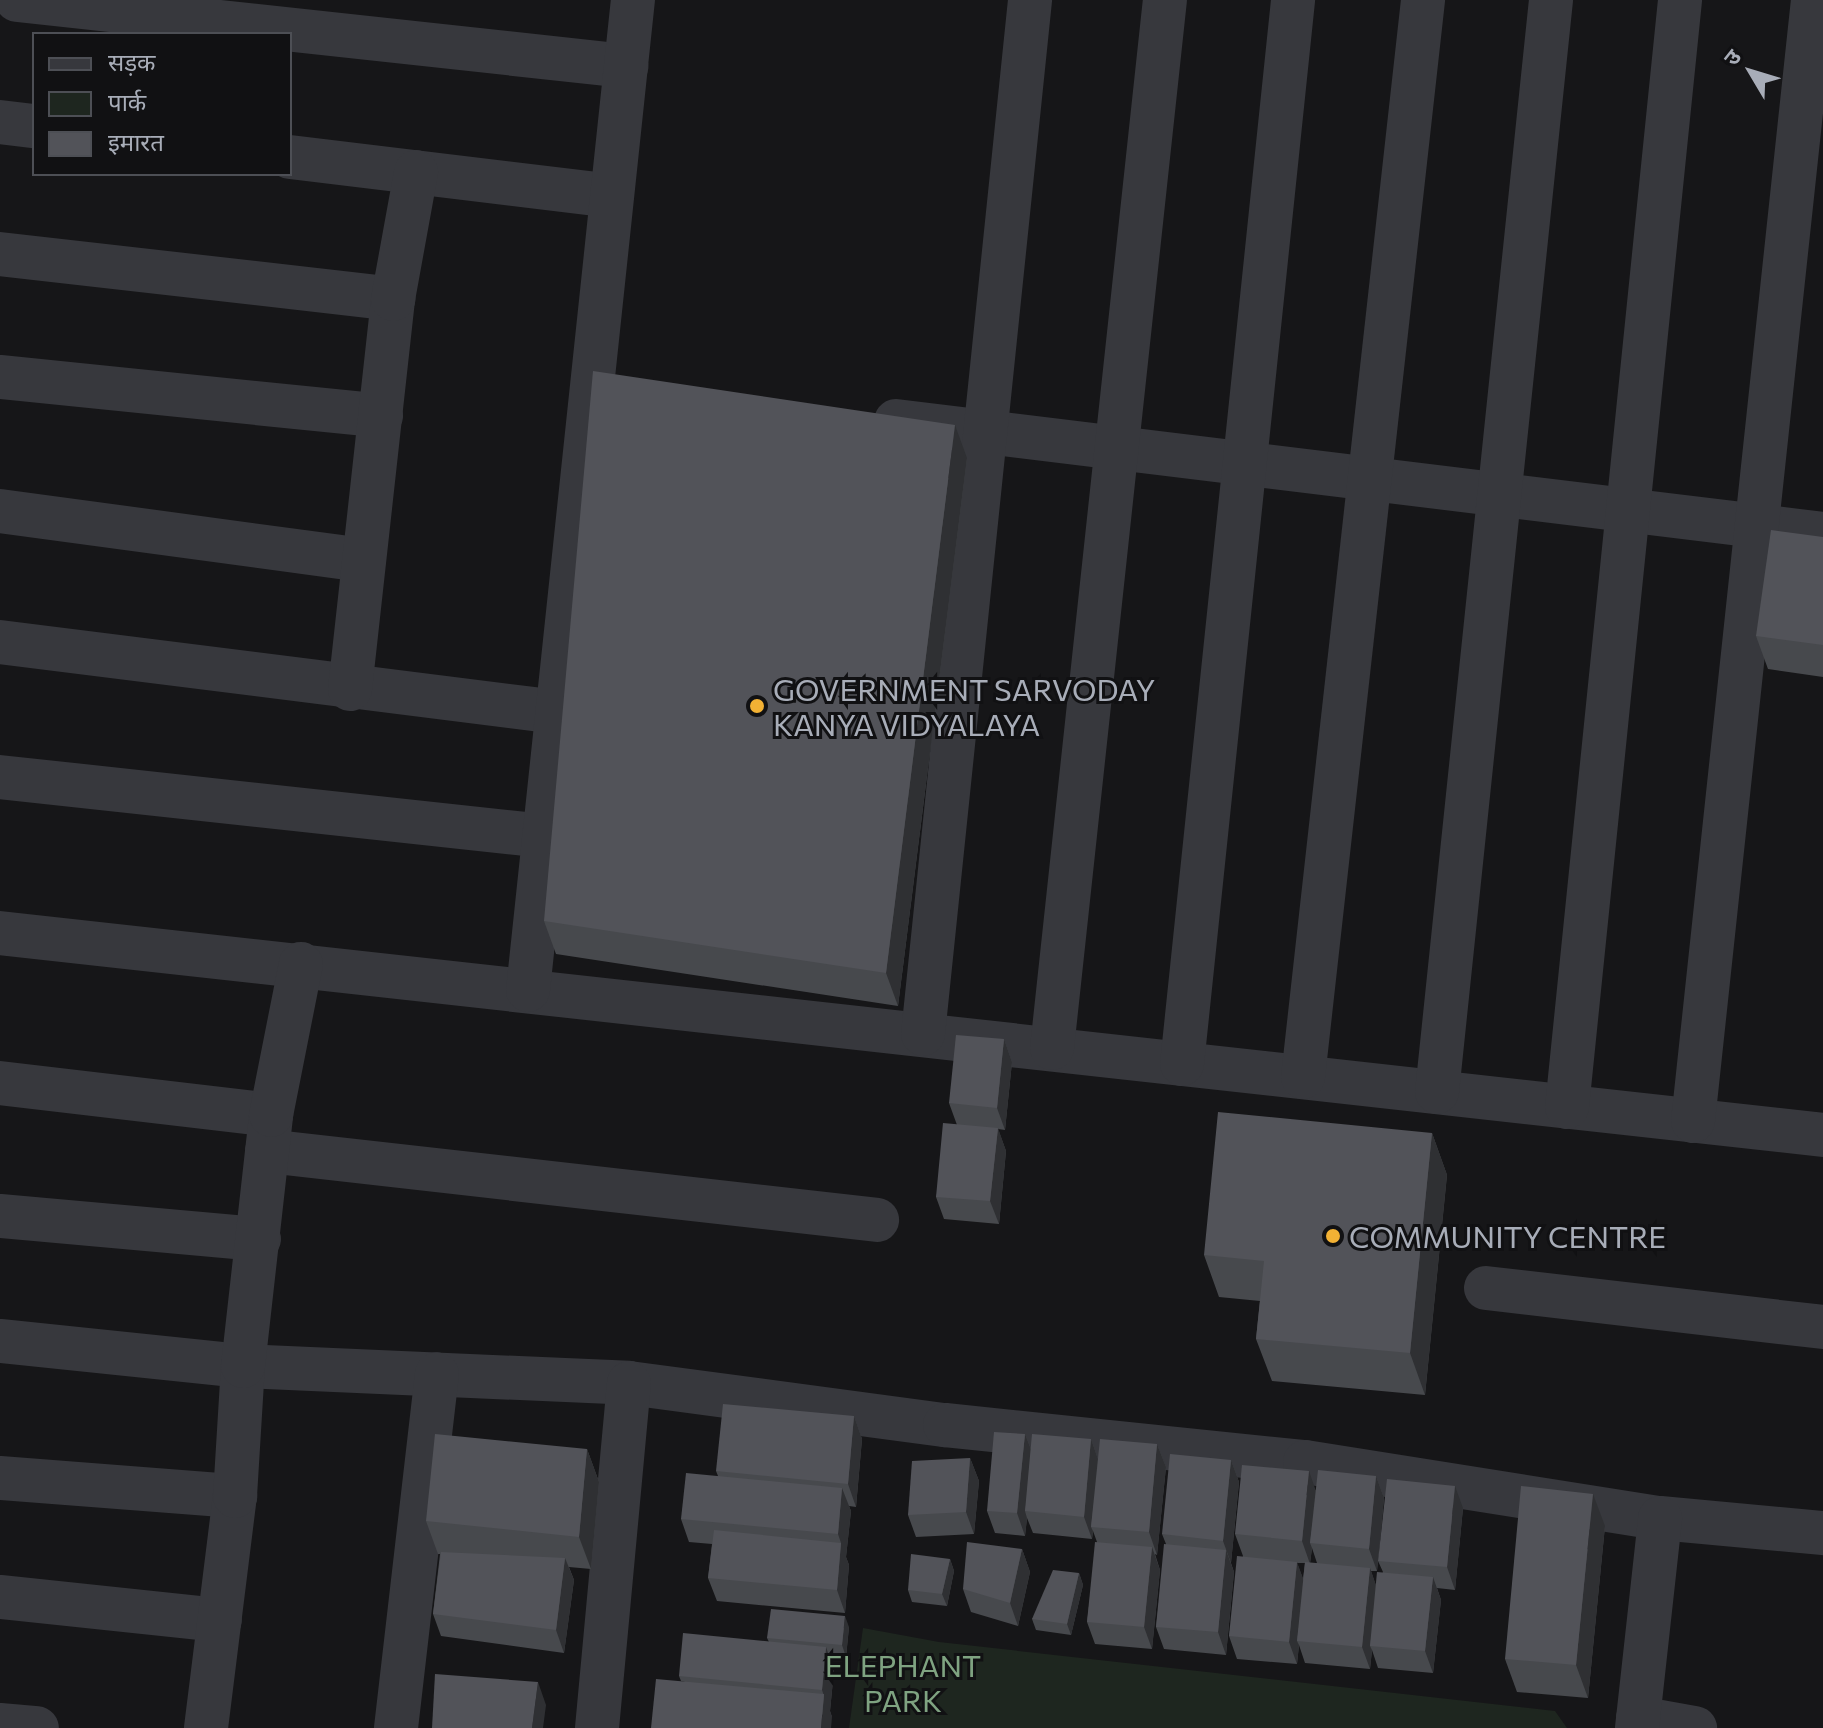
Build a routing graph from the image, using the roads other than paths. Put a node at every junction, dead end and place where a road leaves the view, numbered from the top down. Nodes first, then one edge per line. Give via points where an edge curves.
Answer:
1 (17, 0) edge
2 (633, 0) edge
3 (1030, 0) edge
4 (1165, 0) edge
5 (1293, 0) edge
6 (1423, 0) edge
7 (1551, 0) edge
8 (1680, 0) edge
9 (1813, 0) edge
10 (626, 66) junction
11 (0, 122) edge
12 (32, 126) edge
13 (292, 157) edge
14 (416, 172) junction
15 (612, 196) junction
16 (0, 254) edge
17 (393, 299) junction
18 (0, 377) edge
19 (592, 385) junction
20 (639, 390) edge
21 (381, 416) junction
22 (860, 417) edge
23 (986, 432) junction
24 (1117, 448) junction
25 (1244, 464) junction
26 (1371, 479) junction
27 (1499, 494) junction
28 (1628, 510) junction
29 (0, 511) edge
30 (1757, 526) junction
31 (1823, 534) edge
32 (364, 560) junction
33 (0, 642) edge
34 (350, 689) junction
35 (557, 712) junction
36 (0, 777) edge
37 (544, 836) junction
38 (0, 933) edge
39 (301, 964) junction
40 (528, 990) junction
41 (923, 1034) junction
42 (1052, 1048) junction
43 (1182, 1064) junction
44 (1303, 1077) junction
45 (0, 1083) edge
46 (1437, 1092) junction
47 (1567, 1107) junction
48 (1693, 1121) junction
49 (269, 1133) junction
50 (1823, 1135) edge
51 (0, 1216) edge
52 (877, 1220) dead end
53 (259, 1239) junction
54 (1486, 1288) dead end
55 (1823, 1327) edge
56 (0, 1341) edge
57 (243, 1366) junction
58 (437, 1374) junction
59 (629, 1383) junction
60 (0, 1478) edge
61 (235, 1496) junction
62 (1660, 1518) junction
63 (1823, 1533) edge
64 (0, 1597) edge
65 (220, 1620) junction
66 (1637, 1723) edge
67 (0, 1725) edge
68 (37, 1728) edge
69 (206, 1728) edge
70 (396, 1728) edge
71 (597, 1728) edge
72 (1695, 1728) edge

1 - 10 street
2 - 10 street
3 - 23 street
4 - 24 street
5 - 25 street
6 - 26 street
7 - 27 street
8 - 28 street
9 - 30 street
10 - 15 street
11 - 12 street
13 - 14 street
14 - 15 street
14 - 17 street
15 - 19 street
16 - 17 street
17 - 21 street
18 - 21 street
19 - 20 street
19 - 35 street
21 - 32 street
22 - 23 street
23 - 24 street
23 - 41 street
24 - 25 street
24 - 42 street
25 - 26 street
25 - 43 street
26 - 27 street
26 - 44 street
27 - 28 street
27 - 46 street
28 - 30 street
28 - 47 street
29 - 32 street
30 - 31 street
30 - 48 street
32 - 34 street
33 - 34 street
34 - 35 street
35 - 37 street
36 - 37 street
37 - 40 street
38 - 39 street
39 - 40 street
39 - 49 street
40 - 41 street
41 - 42 street
42 - 43 street
43 - 44 street
44 - 46 street
45 - 49 street
46 - 47 street
47 - 48 street
48 - 50 street
49 - 52 street
49 - 53 street
51 - 53 street
53 - 57 street
54 - 55 street
56 - 57 street
57 - 58 street
57 - 61 street
58 - 59 street
58 - 70 street
59 - 62 street via 945,1425 1305,1462
59 - 71 street
60 - 61 street
61 - 65 street
62 - 63 street
62 - 66 street
64 - 65 street
65 - 69 street
66 - 72 street
67 - 68 street

